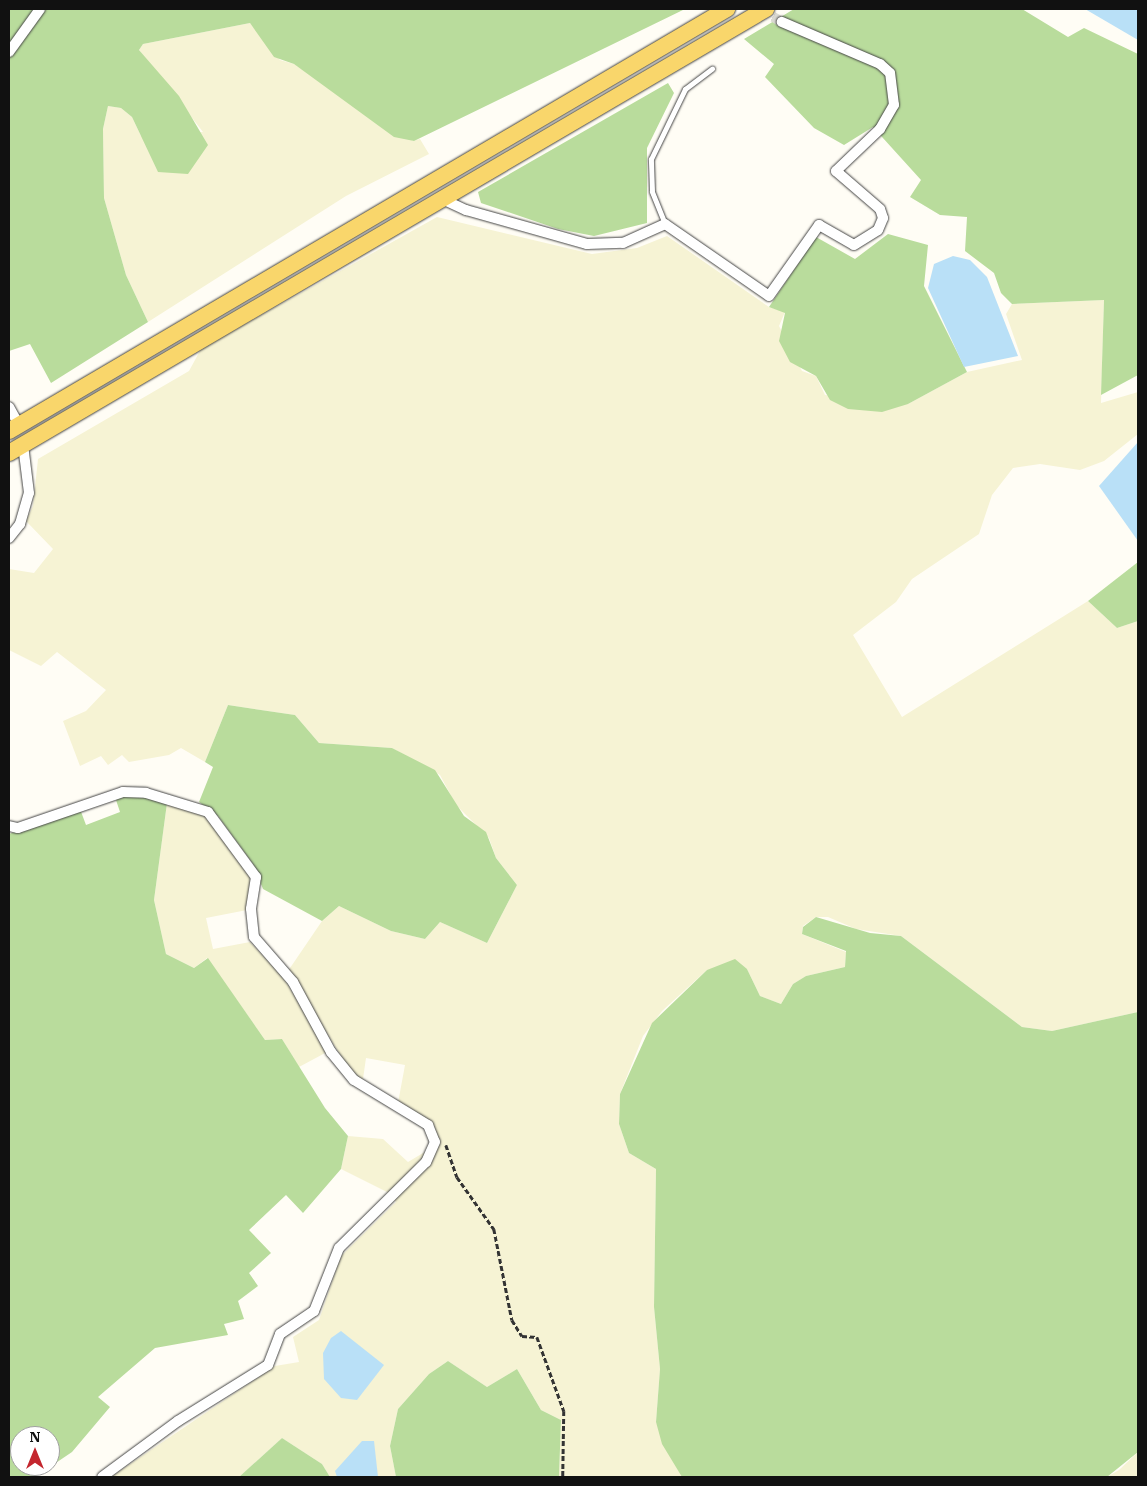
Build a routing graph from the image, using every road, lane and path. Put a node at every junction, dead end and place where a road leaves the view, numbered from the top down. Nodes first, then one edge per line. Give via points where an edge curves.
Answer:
1 (40, 9) edge
2 (727, 9) edge
3 (766, 9) edge
4 (782, 22) tunnel mouth
5 (9, 52) edge
6 (712, 69) dead end
7 (439, 198) junction
8 (665, 224) junction
9 (9, 407) edge
10 (14, 428) edge
11 (16, 449) edge
12 (9, 538) edge
13 (9, 826) edge
14 (445, 1141) dead end
15 (102, 1477) edge
16 (563, 1477) edge

1 - 5 street
2 - 10 main road
3 - 7 main road
4 - 8 street via 868,58 890,73 893,110 836,172 880,209 882,222 871,237 854,244 819,225 769,296
6 - 8 lane via 684,89 651,159 652,191
7 - 8 street via 466,210 587,244 623,243
7 - 11 main road
9 - 10 street
11 - 12 street via 29,493 20,524
13 - 15 street via 18,828 123,792 146,793 212,815 256,877 250,909 254,936 293,982 331,1052 354,1080 428,1126 435,1142 426,1162 339,1248 314,1311 280,1334 268,1365 178,1421
14 - 16 path via 457,1177 494,1229 512,1320 522,1336 538,1337 561,1402 566,1430

